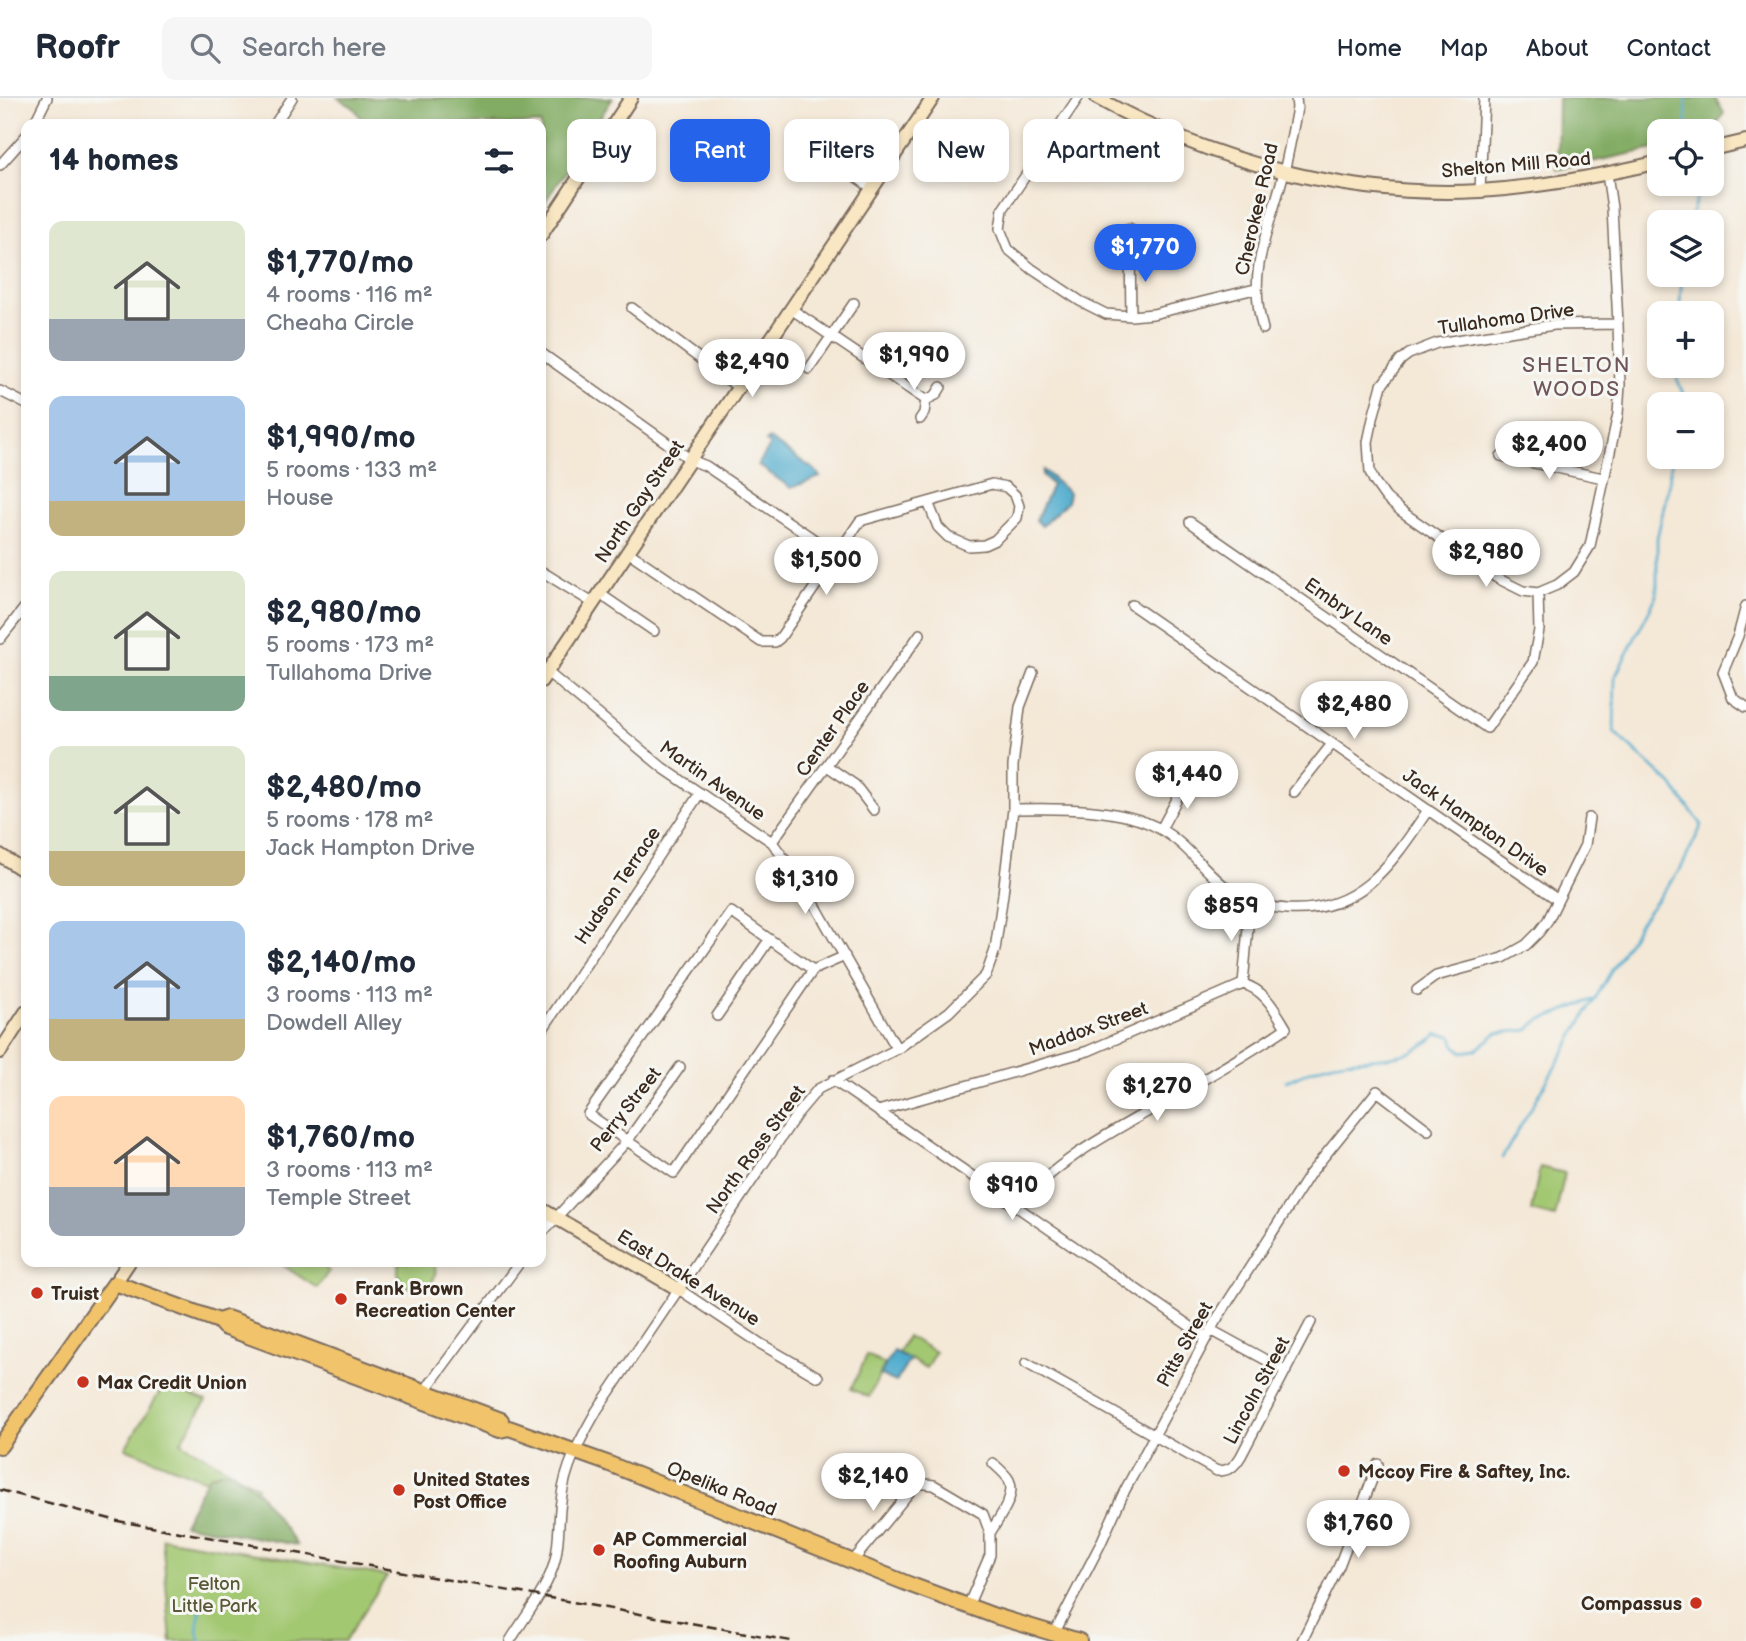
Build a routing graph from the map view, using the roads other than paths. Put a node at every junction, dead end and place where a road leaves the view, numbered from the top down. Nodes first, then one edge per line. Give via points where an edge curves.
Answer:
1 (47, 98) edge
2 (292, 98) edge
3 (631, 98) edge
4 (933, 98) edge
5 (1078, 98) edge
6 (1097, 98) edge
7 (1296, 98) edge
8 (1484, 98) edge
9 (36, 119) edge
10 (278, 119) edge
11 (21, 141) edge
12 (1746, 141) edge
13 (1724, 146) edge
14 (0, 164) edge
15 (1647, 165) edge
16 (1284, 170) junction
17 (1607, 174) junction
18 (864, 182) edge
19 (872, 188) junction
20 (1480, 191) junction
21 (546, 227) edge
22 (1130, 251) dead end
23 (1255, 289) junction
24 (854, 303) dead end
25 (632, 308) dead end
26 (791, 309) junction
27 (1131, 316) junction
28 (1618, 324) junction
29 (1263, 329) dead end
30 (831, 336) junction
31 (546, 357) edge
32 (809, 369) dead end
33 (941, 387) dead end
34 (739, 388) junction
35 (0, 391) edge
36 (926, 400) junction
37 (21, 402) edge
38 (920, 419) dead end
39 (1501, 456) dead end
40 (691, 460) junction
41 (1603, 478) junction
42 (928, 502) junction
43 (1191, 522) dead end
44 (628, 552) junction
45 (837, 555) junction
46 (546, 573) edge
47 (1538, 593) junction
48 (597, 598) junction
49 (1132, 605) dead end
50 (1746, 606) edge
51 (21, 612) edge
52 (654, 631) dead end
53 (920, 634) dead end
54 (0, 639) edge
55 (546, 673) edge
56 (1033, 673) dead end
57 (546, 678) edge
58 (1746, 708) edge
59 (1332, 744) junction
60 (827, 766) junction
61 (1180, 781) dead end
62 (1294, 792) dead end
63 (700, 793) junction
64 (1013, 809) junction
65 (874, 810) dead end
66 (1428, 810) junction
67 (1589, 818) dead end
68 (1161, 829) junction
69 (772, 842) junction
70 (0, 855) edge
71 (21, 869) edge
72 (1558, 901) junction
73 (1250, 904) junction
74 (769, 940) junction
75 (845, 956) junction
76 (813, 970) junction
77 (1243, 984) junction
78 (1417, 990) dead end
79 (717, 1016) dead end
80 (21, 1019) edge
81 (546, 1024) edge
82 (2, 1045) edge
83 (897, 1049) junction
84 (680, 1067) dead end
85 (833, 1080) junction
86 (878, 1111) junction
87 (1428, 1130) dead end
88 (628, 1140) junction
89 (1016, 1207) junction
90 (546, 1212) edge
91 (554, 1217) junction
92 (546, 1227) edge
93 (126, 1267) edge
94 (516, 1267) edge
95 (115, 1283) junction
96 (680, 1290) junction
97 (1311, 1322) dead end
98 (1209, 1334) junction
99 (1026, 1363) dead end
100 (1286, 1371) junction
101 (818, 1377) dead end
102 (422, 1395) junction
103 (1154, 1435) junction
104 (3, 1439) edge
105 (573, 1452) junction
106 (993, 1463) dead end
107 (1378, 1464) dead end
108 (990, 1532) junction
109 (852, 1563) junction
110 (968, 1606) junction
111 (1054, 1634) junction
112 (510, 1641) edge
113 (1079, 1641) edge
114 (1302, 1641) edge

1 - 9 street
2 - 10 street
3 - 21 street
4 - 19 street, North Gay Street
5 - 27 street via 1007,200 1000,219 1003,240 1032,269 1080,301 1106,314
6 - 16 street, Shelton Mill Road via 1193,144
7 - 16 street, Cherokee Road
8 - 20 street
11 - 14 street
12 - 13 street
15 - 17 street, Shelton Mill Road
16 - 20 street, Shelton Mill Road via 1398,189
16 - 23 street, Cherokee Road
17 - 20 street, Shelton Mill Road
17 - 28 street
18 - 19 street
19 - 26 street, North Gay Street
22 - 27 street
23 - 27 street
23 - 29 street, Cherokee Road
24 - 30 street
25 - 34 street
26 - 30 street
26 - 34 street, North Gay Street
28 - 41 street via 1618,414
28 - 47 street, Tullahoma Drive via 1553,326 1437,343 1401,360 1382,385 1368,442 1370,472 1386,498 1497,578
30 - 32 street
30 - 36 street
31 - 40 street
33 - 36 street
34 - 40 street, North Gay Street
35 - 37 street
36 - 38 street
39 - 41 street
40 - 44 street, North Gay Street
40 - 45 street
41 - 47 street via 1590,545 1574,572
42 - 42 street via 992,484 1006,486 1015,495 1017,518 995,540 969,547 938,527
42 - 45 street via 860,521
43 - 47 street, Embry Lane via 1487,728 1533,662
44 - 45 street via 768,643 780,638
44 - 48 street, North Gay Street
46 - 48 street
48 - 52 street
48 - 55 street, North Gay Street
49 - 59 street, Jack Hampton Drive
50 - 58 street via 1723,672 1733,698
51 - 54 street
53 - 60 street, Center Place
56 - 64 street, North Ross Street via 1020,707
57 - 63 street, Martin Avenue
59 - 62 street
59 - 66 street, Jack Hampton Drive
60 - 65 street via 855,785
60 - 69 street, Center Place
61 - 68 street via 1176,801
63 - 69 street, Martin Avenue
63 - 81 street, Hudson Terrace
64 - 68 street via 1111,814
64 - 83 street, North Ross Street via 995,950 986,975 949,1012
66 - 72 street, Jack Hampton Drive
66 - 73 street via 1393,861 1373,882 1349,897 1322,907
67 - 72 street via 1584,845
68 - 73 street via 1217,881
69 - 75 street, Martin Avenue
70 - 71 street
72 - 78 street via 1526,945 1503,958 1436,976
73 - 77 street
74 - 76 street
74 - 79 street
74 - 88 street via 730,912 588,1114
75 - 76 street
75 - 83 street, Martin Avenue
76 - 88 street via 674,1173
77 - 86 street, Maddox Street via 1088,1051
77 - 89 street via 1261,993 1286,1028 1076,1153 1035,1185
80 - 82 street
83 - 85 street, North Ross Street
84 - 88 street, Perry Street
85 - 86 street
85 - 96 street, North Ross Street via 818,1089 797,1114
86 - 89 street
87 - 98 street, Pitts Street via 1377,1091 1309,1175
88 - 91 street, Perry Street
89 - 98 street
90 - 91 street, East Drake Avenue
91 - 92 street, Perry Street
91 - 96 street, East Drake Avenue
93 - 95 street
94 - 102 street
95 - 102 main road, Opelika Road via 219,1321 227,1318
95 - 104 main road
96 - 101 street, East Drake Avenue
96 - 105 street, North Ross Street
97 - 100 street, Lincoln Street
98 - 100 street
98 - 103 street, Pitts Street
99 - 103 street
100 - 103 street, Lincoln Street via 1236,1465 1227,1471 1217,1471
102 - 105 main road, Opelika Road via 503,1421 509,1428
103 - 111 street, Pitts Street
105 - 109 main road, Opelika Road
105 - 112 street, North Ross Street via 560,1503 555,1562
106 - 108 street via 1010,1480 1011,1494
107 - 114 street via 1339,1566
108 - 109 street via 983,1514 934,1485 917,1483
108 - 110 street via 990,1555
109 - 110 main road, Opelika Road
110 - 111 main road, Opelika Road
111 - 113 main road, Opelika Road

